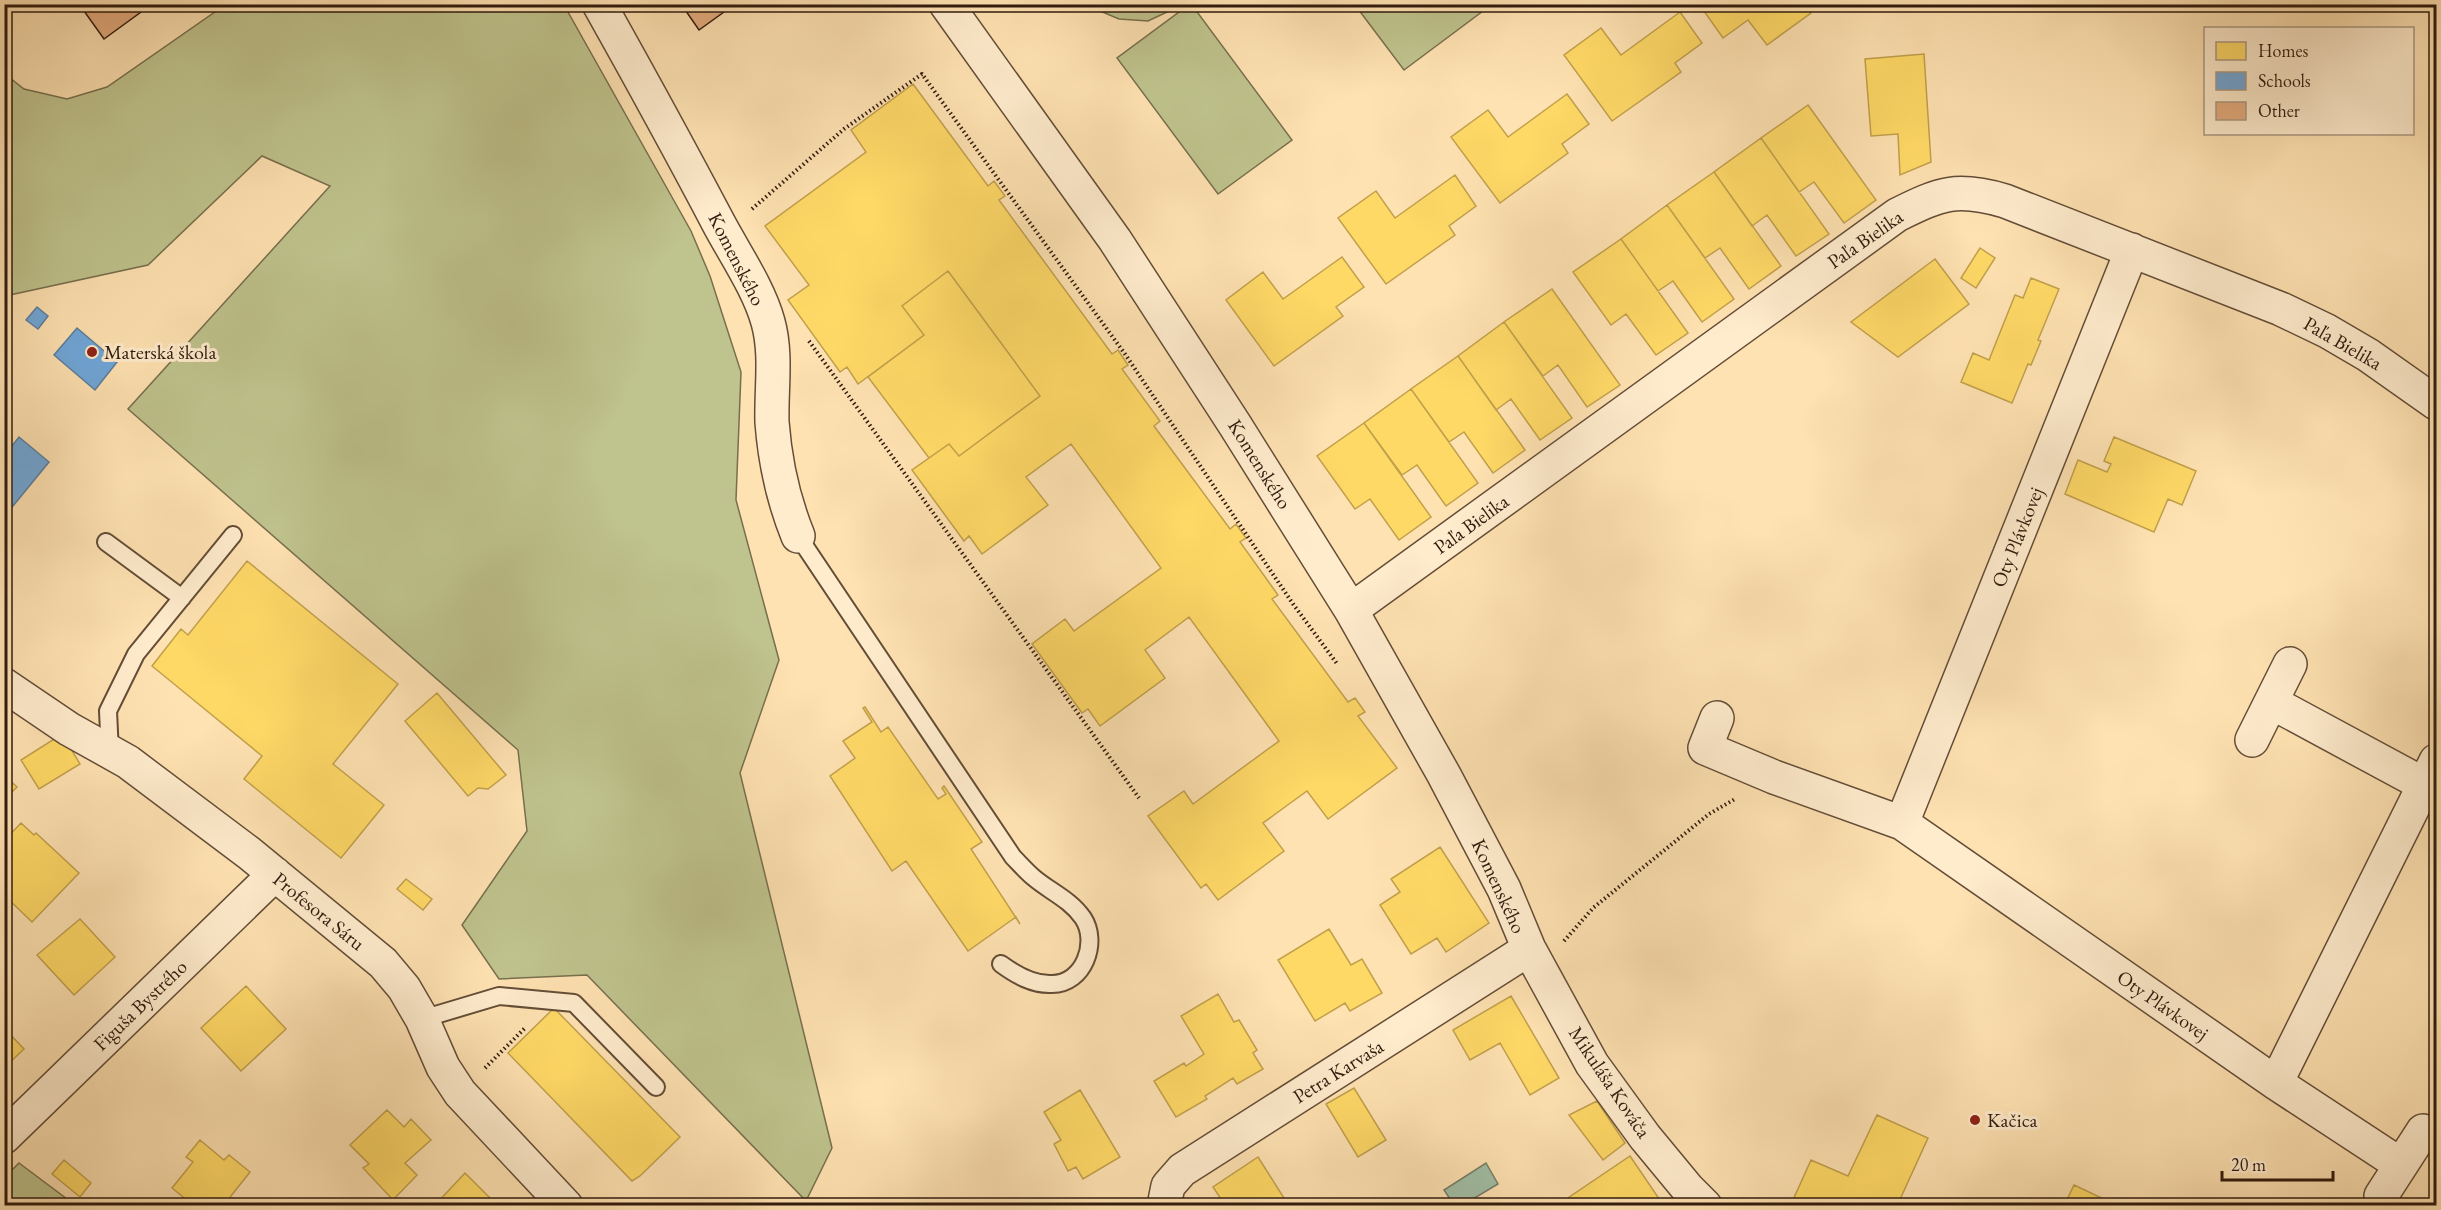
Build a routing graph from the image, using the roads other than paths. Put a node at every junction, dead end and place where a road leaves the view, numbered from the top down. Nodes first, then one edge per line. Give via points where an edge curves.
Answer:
1 (598, 4) edge
2 (946, 4) edge
3 (2132, 250) junction
4 (2436, 403) edge
5 (233, 535) dead end
6 (798, 536) joint
7 (106, 542) dead end
8 (182, 598) junction
9 (1351, 610) junction
10 (2290, 664) dead end
11 (4, 685) edge
12 (2271, 702) junction
13 (1717, 718) dead end
14 (2252, 741) dead end
15 (110, 753) junction
16 (2433, 779) edge
17 (1902, 823) junction
18 (275, 874) junction
19 (1534, 959) junction
20 (1001, 964) dead end
21 (422, 1019) junction
22 (2276, 1083) junction
23 (656, 1087) dead end
24 (2423, 1131) dead end
25 (4, 1137) edge
26 (2401, 1165) junction
27 (2381, 1196) dead end
28 (566, 1206) edge
29 (1164, 1206) edge
30 (1705, 1206) edge

1 - 6 street, Komenského via 671,132 768,321 777,469 786,508
2 - 9 street, Komenského via 1115,240
3 - 4 street, Paľa Bielika via 2327,331 2368,354
3 - 9 street, Paľa Bielika via 1979,193 1929,198 1897,215
3 - 17 street, Oty Plávkovej
5 - 8 lane
6 - 20 lane via 1013,857 1083,918 1090,935 1089,954 1082,969 1066,982 1036,983
7 - 8 lane
8 - 15 lane via 136,654 108,711
9 - 19 street, Komenského via 1499,879
10 - 12 street
11 - 15 street, Profesora Sáru
12 - 14 street
12 - 16 street
13 - 17 street, Oty Plávkovej via 1705,748
15 - 18 street, Profesora Sáru via 128,762
16 - 22 street
17 - 22 street, Oty Plávkovej
18 - 21 street, Profesora Sáru via 383,963
18 - 25 street, Figuša Bystrého
19 - 29 street, Petra Karvaša via 1182,1170 1168,1186
19 - 30 street, Mikuláša Kováča via 1592,1064 1646,1137
21 - 23 lane via 499,996 574,1003
21 - 28 street, Profesora Sáru via 443,1067 460,1093
22 - 26 street, Oty Plávkovej
24 - 26 street
26 - 27 street

